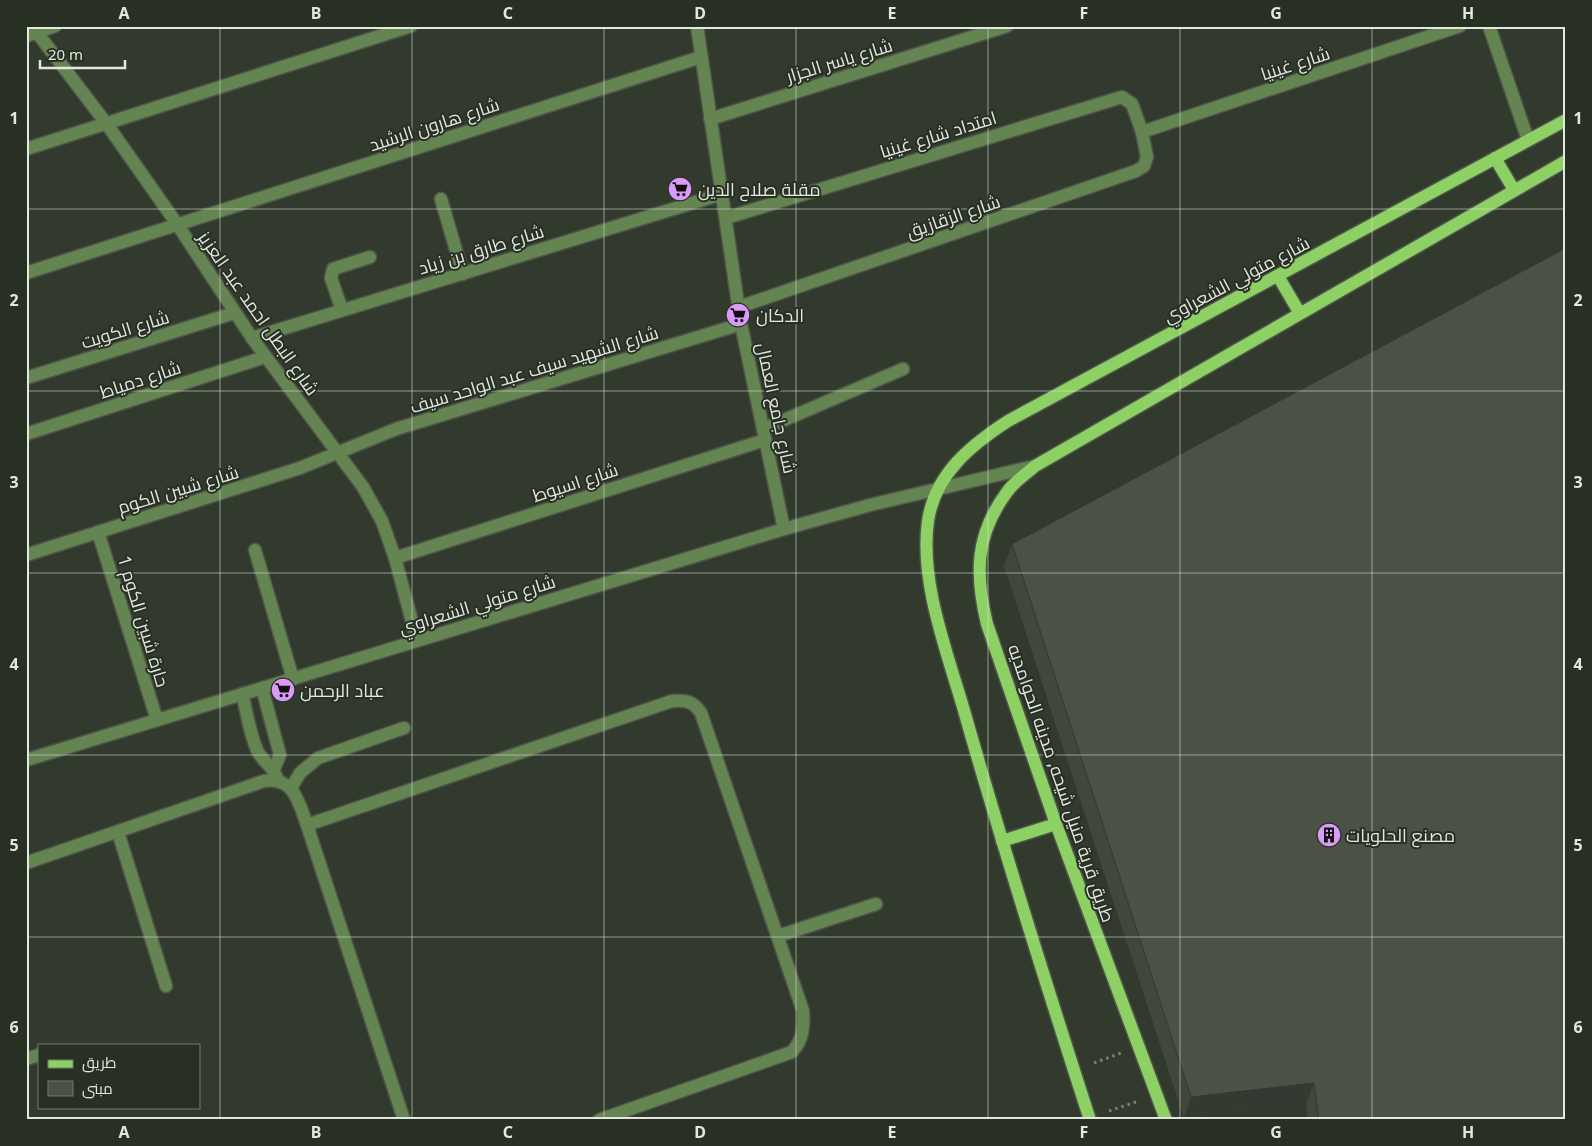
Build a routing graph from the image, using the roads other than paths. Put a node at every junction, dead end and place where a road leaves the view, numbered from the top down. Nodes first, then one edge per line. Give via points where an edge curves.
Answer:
1 (55, 26) edge
2 (411, 26) edge
3 (697, 26) edge
4 (1007, 26) edge
5 (1460, 26) edge
6 (1489, 26) edge
7 (32, 31) edge
8 (701, 57) junction
9 (710, 119) junction
10 (1566, 120) edge
11 (106, 123) junction
12 (1142, 132) junction
13 (1528, 140) junction
14 (26, 149) edge
15 (1496, 158) junction
16 (1566, 161) edge
17 (1514, 190) junction
18 (722, 194) junction
19 (441, 199) dead end
20 (726, 218) junction
21 (177, 224) junction
22 (370, 257) dead end
23 (26, 273) edge
24 (463, 274) junction
25 (1278, 276) junction
26 (739, 307) junction
27 (342, 310) junction
28 (1299, 312) junction
29 (234, 313) junction
30 (742, 324) junction
31 (252, 338) junction
32 (265, 357) junction
33 (903, 369) dead end
34 (26, 378) edge
35 (26, 434) edge
36 (764, 434) junction
37 (338, 452) junction
38 (1035, 466) junction
39 (939, 488) junction
40 (784, 529) junction
41 (98, 532) junction
42 (255, 550) dead end
43 (26, 555) edge
44 (395, 558) junction
45 (418, 640) junction
46 (293, 678) junction
47 (262, 688) junction
48 (242, 694) junction
49 (157, 720) junction
50 (404, 728) dead end
51 (26, 760) edge
52 (276, 775) junction
53 (291, 788) junction
54 (1056, 824) junction
55 (307, 825) junction
56 (118, 832) junction
57 (1002, 841) junction
58 (26, 863) edge
59 (876, 904) dead end
60 (778, 936) junction
61 (166, 986) dead end
62 (38, 1055) edge
63 (26, 1059) edge
64 (1090, 1119) edge
65 (404, 1120) edge
66 (599, 1120) edge
67 (1166, 1120) edge

1 - 7 street
2 - 11 street
3 - 8 street, شارع جامع العمال
4 - 9 street, شارع ياسر الجزار
5 - 12 street, شارع غينيا
6 - 13 street
7 - 11 street, شارع البطل احمد عبد العزيز
8 - 9 street, شارع جامع العمال
8 - 21 street, شارع هارون الرشيد
9 - 18 street, شارع جامع العمال
10 - 13 main road, شارع متولي الشعراوي
11 - 14 street
11 - 21 street, شارع البطل احمد عبد العزيز
12 - 20 street, امتداد شارع غينيا via 1132,104 1122,97 1112,99
12 - 26 street, شارع الزقازيق via 1147,157 1144,166 1136,171
13 - 15 main road, شارع متولي الشعراوي
15 - 17 main road
15 - 25 main road, شارع متولي الشعراوي
16 - 17 main road, شارع متولي الشعراوي
17 - 28 main road, شارع متولي الشعراوي
18 - 20 street, شارع جامع العمال
18 - 24 street, شارع طارق بن زياد
19 - 24 street
20 - 26 street, شارع جامع العمال
21 - 23 street, شارع هارون الرشيد
21 - 29 street, شارع البطل احمد عبد العزيز
22 - 27 street via 333,269 331,278
24 - 27 street, شارع طارق بن زياد
25 - 28 main road
25 - 39 main road, شارع متولي الشعراوي via 1008,421 956,460
26 - 30 street, شارع جامع العمال
27 - 31 street, شارع طارق بن زياد
28 - 38 main road, شارع متولي الشعراوي
29 - 31 street, شارع البطل احمد عبد العزيز
29 - 34 street, شارع الكويت
30 - 36 street, شارع جامع العمال
30 - 37 street, شارع الشهيد سيف عبد الواحد سيف via 396,429
31 - 32 street, شارع البطل احمد عبد العزيز
32 - 35 street, شارع دمياط
32 - 37 street, شارع البطل احمد عبد العزيز
33 - 36 street, شارع اسيوط
36 - 40 street, شارع جامع العمال
36 - 44 street, شارع اسيوط
37 - 41 street, شارع شبين الكوم via 281,475
37 - 44 street, شارع البطل احمد عبد العزيز via 382,521
38 - 39 street, شارع متولي الشعراوي
38 - 54 main road, طريق قرية منيل شيحه, مدينه الحوامديه via 1008,491 988,522 979,558 980,594 987,624
39 - 40 street, شارع متولي الشعراوي
39 - 57 main road via 928,519 925,552 930,584
40 - 45 street, شارع متولي الشعراوي
41 - 43 street, شارع شبين الكوم
41 - 49 street, حارة شبين الكوم 1
42 - 46 street
44 - 45 street, شارع البطل احمد عبد العزيز
45 - 46 street, شارع متولي الشعراوي
46 - 47 street, شارع متولي الشعراوي
47 - 48 street, شارع متولي الشعراوي
47 - 52 street via 280,755
48 - 49 street, شارع متولي الشعراوي
48 - 52 street via 257,750
49 - 51 street, شارع متولي الشعراوي
50 - 53 street via 318,758 300,773
52 - 53 street
52 - 56 street via 271,780
53 - 55 street via 296,793
54 - 57 main road
54 - 67 main road, طريق قرية منيل شيحه, مدينه الحوامديه
55 - 60 street via 672,701 686,700 695,704 701,713
55 - 65 street
56 - 58 street
56 - 61 street
57 - 64 main road
59 - 60 street
60 - 66 street via 804,1011 803,1034 792,1052
62 - 63 street

